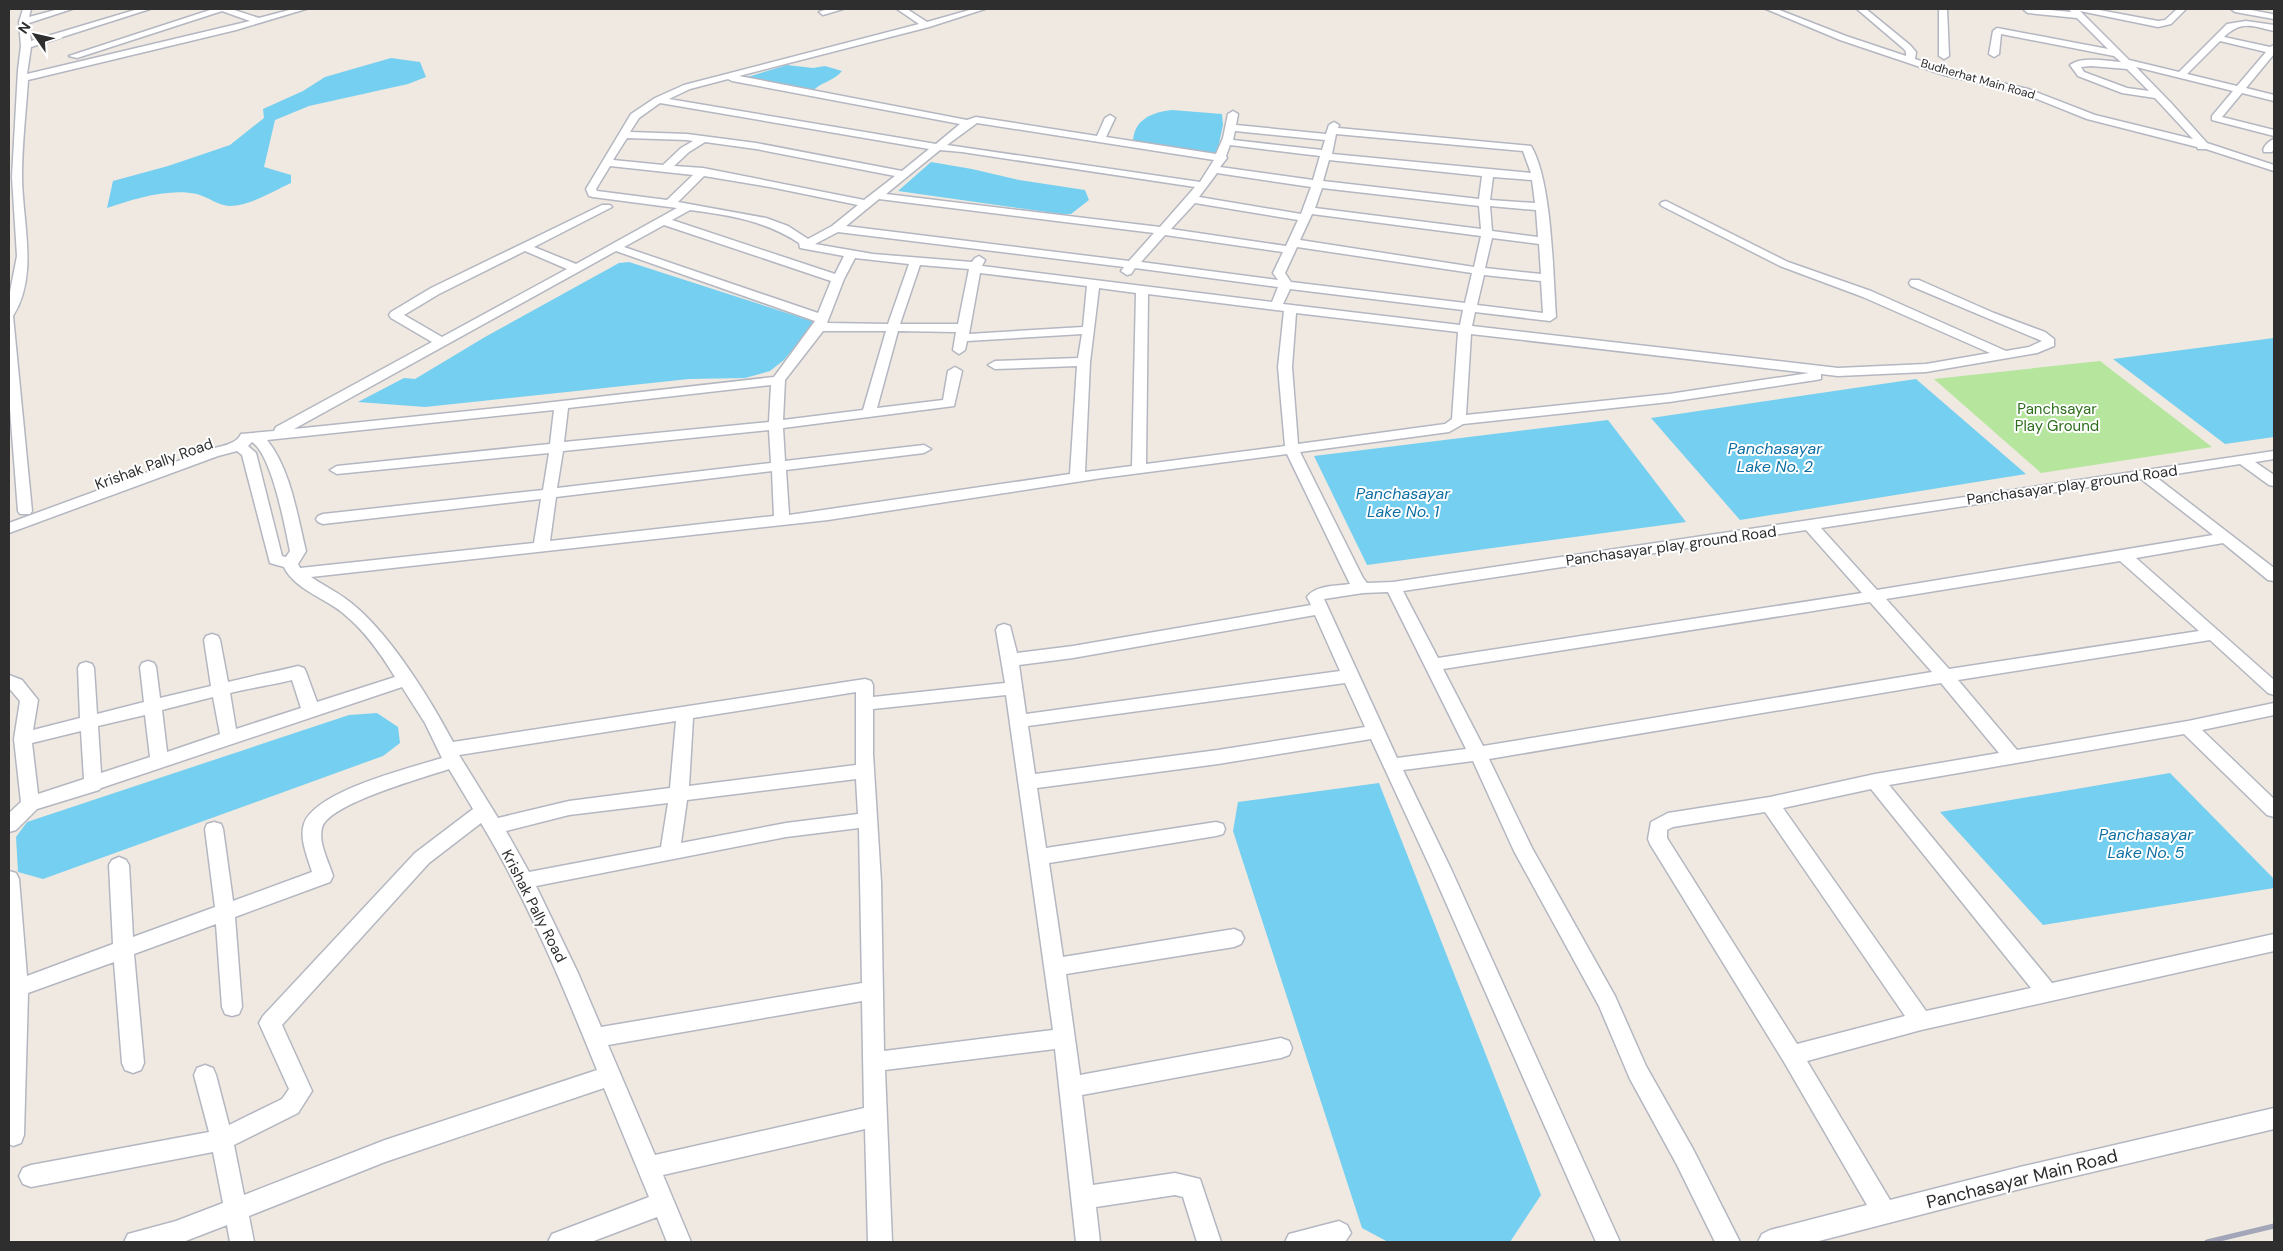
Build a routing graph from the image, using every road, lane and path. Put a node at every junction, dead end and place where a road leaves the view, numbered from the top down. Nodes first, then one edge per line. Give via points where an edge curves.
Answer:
1 (27, 9) edge
2 (68, 9) edge
3 (146, 9) edge
4 (222, 9) edge
5 (302, 9) edge
6 (839, 9) edge
7 (901, 9) edge
8 (981, 9) edge
9 (1770, 9) edge
10 (1861, 9) edge
11 (1943, 9) edge
12 (2073, 9) edge
13 (2182, 9) edge
14 (2235, 9) edge
15 (2028, 10) dead end
16 (823, 12) dead end
17 (2081, 13) edge
18 (2274, 18) edge
19 (259, 21) junction
20 (1999, 21) dead end
21 (23, 22) junction
22 (926, 25) junction
23 (2274, 28) edge
24 (1997, 31) junction
25 (2219, 38) junction
26 (26, 45) junction
27 (2274, 50) edge
28 (1994, 54) dead end
29 (2119, 54) junction
30 (1911, 55) junction
31 (1944, 56) dead end
32 (2128, 64) junction
33 (20, 75) junction
34 (2181, 76) junction
35 (727, 78) junction
36 (2240, 89) junction
37 (2158, 94) junction
38 (2274, 98) edge
39 (658, 100) junction
40 (1234, 114) dead end
41 (1110, 118) dead end
42 (968, 123) junction
43 (1232, 128) junction
44 (1333, 131) junction
45 (2274, 133) edge
46 (625, 135) junction
47 (1100, 138) junction
48 (704, 139) junction
49 (1227, 142) junction
50 (2202, 147) junction
51 (938, 148) junction
52 (1327, 155) junction
53 (1222, 158) junction
54 (606, 163) junction
55 (667, 167) junction
56 (2274, 168) edge
57 (1214, 169) junction
58 (703, 171) junction
59 (903, 174) junction
60 (1488, 174) junction
61 (2274, 174) edge
62 (1536, 177) junction
63 (1318, 184) junction
64 (1201, 185) junction
65 (878, 196) junction
66 (1192, 199) junction
67 (1484, 203) junction
68 (670, 204) junction
69 (868, 204) junction
70 (1666, 204) dead end
71 (688, 206) junction
72 (606, 207) dead end
73 (1540, 207) junction
74 (1307, 214) junction
75 (663, 221) junction
76 (836, 228) junction
77 (1163, 230) junction
78 (1487, 235) junction
79 (1544, 241) junction
80 (987, 245) junction
81 (804, 246) junction
82 (1292, 246) junction
83 (524, 247) junction
84 (614, 247) junction
85 (851, 254) junction
86 (916, 261) junction
87 (1132, 264) junction
88 (976, 267) junction
89 (576, 268) junction
90 (1479, 271) junction
91 (1546, 278) junction
92 (838, 279) junction
93 (1286, 283) junction
94 (1915, 283) dead end
95 (1093, 284) junction
96 (1114, 286) junction
97 (1142, 290) junction
98 (1283, 307) junction
99 (1470, 308) junction
100 (9, 314) edge
101 (9, 319) edge
102 (821, 323) junction
103 (893, 327) junction
104 (1465, 329) junction
105 (1089, 330) junction
106 (961, 339) junction
107 (442, 342) junction
108 (2005, 355) junction
109 (1084, 362) junction
110 (995, 365) dead end
111 (955, 371) dead end
112 (1838, 372) junction
113 (778, 380) junction
114 (561, 405) junction
115 (869, 413) junction
116 (1459, 420) junction
117 (776, 424) junction
118 (272, 435) junction
119 (251, 437) junction
120 (236, 447) junction
121 (557, 447) junction
122 (924, 449) dead end
123 (1292, 450) junction
124 (2274, 455) edge
125 (2243, 460) junction
126 (780, 467) junction
127 (337, 470) dead end
128 (1139, 470) junction
129 (2144, 475) junction
130 (1077, 478) junction
131 (2274, 482) edge
132 (548, 493) junction
133 (25, 511) junction
134 (9, 517) edge
135 (782, 519) junction
136 (323, 520) dead end
137 (1810, 525) junction
138 (9, 528) edge
139 (2226, 538) junction
140 (541, 547) junction
141 (2123, 555) junction
142 (292, 569) junction
143 (2274, 576) edge
144 (1393, 587) junction
145 (1363, 588) junction
146 (1872, 595) junction
147 (1320, 609) junction
148 (1004, 630) dead end
149 (2214, 634) junction
150 (212, 640) dead end
151 (1010, 660) junction
152 (1432, 664) junction
153 (148, 667) dead end
154 (86, 668) dead end
155 (1350, 676) junction
156 (1945, 676) junction
157 (407, 679) junction
158 (9, 681) edge
159 (1014, 688) junction
160 (2274, 689) edge
161 (220, 690) junction
162 (864, 704) junction
163 (152, 708) junction
164 (2274, 709) edge
165 (311, 711) junction
166 (685, 713) junction
167 (88, 721) junction
168 (1018, 721) junction
169 (2188, 727) junction
170 (1376, 732) junction
171 (229, 738) junction
172 (23, 739) junction
173 (1478, 754) junction
174 (450, 755) junction
175 (2013, 757) junction
176 (159, 762) junction
177 (1391, 765) junction
178 (865, 771) junction
179 (1876, 781) junction
180 (1028, 782) junction
181 (93, 785) junction
182 (679, 794) junction
183 (30, 804) junction
184 (1770, 804) junction
185 (2274, 810) edge
186 (488, 820) junction
187 (868, 820) junction
188 (9, 825) edge
189 (214, 829) dead end
190 (1216, 829) dead end
191 (670, 853) junction
192 (1039, 857) junction
193 (119, 865) dead end
194 (9, 879) edge
195 (524, 881) junction
196 (224, 912) junction
197 (1234, 938) dead end
198 (2274, 943) edge
199 (123, 949) junction
200 (1055, 967) junction
201 (18, 988) junction
202 (872, 990) junction
203 (2048, 993) junction
204 (232, 1007) dead end
205 (1921, 1021) junction
206 (594, 1038) junction
207 (1065, 1038) junction
208 (1281, 1048) dead end
209 (1792, 1055) junction
210 (874, 1062) junction
211 (133, 1063) dead end
212 (204, 1075) dead end
213 (609, 1076) junction
214 (1071, 1087) junction
215 (876, 1116) junction
216 (2274, 1119) edge
217 (13, 1135) dead end
218 (222, 1140) junction
219 (647, 1168) junction
220 (31, 1176) dead end
221 (1084, 1198) junction
222 (663, 1202) junction
223 (235, 1209) junction
224 (1884, 1212) junction
225 (1339, 1233) dead end
226 (136, 1242) edge
227 (242, 1242) edge
228 (560, 1242) edge
229 (679, 1242) edge
230 (880, 1242) edge
231 (1088, 1242) edge
232 (1209, 1242) edge
233 (1297, 1242) edge
234 (1608, 1242) edge
235 (1728, 1242) edge
236 (1770, 1242) edge

1 - 21 street
2 - 21 street
3 - 26 street
4 - 19 street
4 - 33 street
5 - 19 street
6 - 16 street
7 - 22 street
8 - 22 street
9 - 30 street, Budherhat Main Road via 1843,38
10 - 30 street
11 - 31 street
12 - 17 street
13 - 17 street via 2164,24
14 - 18 street
15 - 17 street
17 - 29 street
19 - 33 street
20 - 24 street
21 - 26 street
22 - 35 street
23 - 25 street via 2236,23
24 - 28 street
24 - 29 street
25 - 27 street
25 - 34 street
26 - 33 street
27 - 36 street
29 - 32 street
30 - 50 street, Budherhat Main Road via 1947,72 2025,91 2091,117
32 - 34 street
32 - 37 street
32 - 37 street via 2075,65 2081,74 2125,91
33 - 100 street via 17,177 23,256
34 - 36 street
35 - 39 street via 687,87
35 - 42 street
36 - 38 street
36 - 45 street via 2216,118
37 - 50 street
39 - 46 street via 635,116
39 - 51 street
40 - 43 street
41 - 47 street
42 - 47 street via 997,118
42 - 51 street
43 - 44 street
43 - 49 street
44 - 52 street
44 - 62 street via 1527,148 1532,154
46 - 48 street
46 - 54 street
47 - 53 street
48 - 55 street via 685,150
48 - 59 street
49 - 52 street
49 - 53 street
50 - 56 street
50 - 61 street
51 - 59 street
51 - 64 street
52 - 60 street
52 - 63 street
53 - 57 street
54 - 55 street
54 - 68 street via 591,189 593,194
55 - 58 street
57 - 63 street
57 - 64 street
58 - 68 street
58 - 69 street
59 - 65 street
60 - 62 street
60 - 67 street
62 - 73 street
63 - 67 street
63 - 74 street
64 - 66 street
65 - 69 street
65 - 77 street
66 - 74 street
66 - 77 street
67 - 73 street
67 - 78 street
68 - 71 street
69 - 76 street
70 - 108 street via 1784,264 1867,294
71 - 75 street
71 - 81 street via 775,224 806,242
72 - 83 street
73 - 79 street
74 - 78 street
74 - 82 street
75 - 84 street
75 - 92 street
76 - 80 street
76 - 81 street
77 - 82 street
77 - 87 street
78 - 79 street
78 - 90 street
79 - 91 street
80 - 87 street
80 - 88 street
81 - 85 street
82 - 90 street
82 - 93 street via 1278,273
83 - 89 street
83 - 107 street via 435,291 395,315
84 - 89 street
84 - 102 street
85 - 86 street
85 - 92 street
86 - 88 street
86 - 103 street
87 - 93 street
87 - 96 street
88 - 95 street
88 - 106 street
89 - 107 street
90 - 91 street
90 - 99 street
91 - 99 street via 1550,317
92 - 102 street
93 - 98 street
93 - 99 street
94 - 108 street via 2048,339 2045,346
95 - 96 street
95 - 105 street
96 - 97 street
97 - 98 street
97 - 128 street
98 - 104 street
98 - 123 street via 1284,367
99 - 104 street
101 - 133 street
102 - 103 street
102 - 113 street
103 - 106 street
103 - 115 street
104 - 112 street
104 - 116 street
105 - 106 street
105 - 109 street
107 - 118 street
108 - 112 street via 1926,368
109 - 110 street
109 - 130 street
111 - 115 street via 949,403
112 - 116 street via 1669,398
113 - 114 street
113 - 117 street
114 - 118 street
114 - 121 street
115 - 117 street
116 - 123 street via 1449,428
117 - 121 street
117 - 126 street
118 - 119 street
119 - 120 street
119 - 133 street, Krishak Pally Road via 200,446
119 - 142 street via 264,445 288,512 298,551
120 - 138 street, Krishak Pally Road
120 - 142 street, Krishak Pally Road via 246,449 250,454 275,560
121 - 127 street
121 - 132 street
122 - 126 street
123 - 128 street
123 - 145 street via 1356,581
124 - 125 street, Panchasayar play ground Road
125 - 129 street, Panchasayar play ground Road
125 - 131 street
126 - 132 street
126 - 135 street
128 - 130 street
129 - 137 street, Panchasayar play ground Road
129 - 139 street
130 - 135 street
132 - 136 street via 398,508
132 - 140 street
133 - 134 street, Krishak Pally Road
135 - 140 street
137 - 144 street, Panchasayar play ground Road
137 - 146 street
139 - 141 street
139 - 143 street
140 - 142 street
141 - 146 street
141 - 149 street
142 - 157 street, Krishak Pally Road via 350,610 383,645
144 - 145 street, Panchasayar play ground Road
144 - 152 street
145 - 147 street via 1323,593 1315,597
146 - 152 street
146 - 156 street
147 - 151 street
147 - 155 street
148 - 151 street
149 - 156 street
149 - 160 street
150 - 161 street
151 - 159 street
152 - 173 street
153 - 163 street
154 - 167 street
155 - 168 street
155 - 170 street
156 - 173 street
156 - 175 street
157 - 165 street
157 - 174 street, Krishak Pally Road
158 - 172 street via 16,684 29,700
159 - 162 street
159 - 168 street
161 - 163 street
161 - 165 street via 298,672
161 - 171 street
162 - 166 street via 865,685
162 - 178 street
163 - 167 street
163 - 176 street
164 - 169 street
165 - 171 street
166 - 174 street
166 - 182 street
167 - 172 street
167 - 181 street
168 - 180 street
169 - 175 street
169 - 185 street
170 - 177 street
170 - 180 street
171 - 176 street
172 - 183 street
173 - 177 street
173 - 235 street via 1524,851 1608,1002 1638,1072
174 - 186 street, Krishak Pally Road
174 - 196 street via 344,798 313,822 312,835 323,876
175 - 179 street
176 - 181 street
177 - 234 street
178 - 182 street
178 - 187 street
179 - 184 street
179 - 203 street
180 - 192 street
181 - 183 street
182 - 186 street
182 - 191 street
183 - 188 street
184 - 205 street
184 - 209 street via 1668,820 1658,826 1657,839
186 - 195 street, Krishak Pally Road
186 - 218 street via 422,858 270,1023 301,1091 290,1106
187 - 191 street via 786,830
187 - 202 street via 872,882
189 - 196 street
190 - 192 street
191 - 195 street
192 - 200 street
193 - 199 street
194 - 201 street
195 - 206 street, Krishak Pally Road via 568,973
196 - 199 street
196 - 204 street
197 - 200 street
198 - 203 street
199 - 201 street
199 - 211 street
200 - 207 street
201 - 217 street
202 - 206 street
202 - 210 street
203 - 205 street
205 - 209 street
206 - 213 street, Krishak Pally Road
207 - 210 street
207 - 214 street
208 - 214 street
209 - 224 street
210 - 215 street
212 - 218 street
213 - 219 street, Krishak Pally Road
213 - 223 street via 384,1150
214 - 221 street
215 - 219 street
215 - 230 street
216 - 224 street, Panchasayar Main Road
218 - 220 street
218 - 223 street
219 - 222 street, Krishak Pally Road
221 - 231 street
221 - 232 street via 1175,1184 1192,1187
222 - 228 street
222 - 229 street, Krishak Pally Road
223 - 226 street via 176,1233
223 - 227 street
224 - 236 street, Panchasayar Main Road
225 - 233 street

